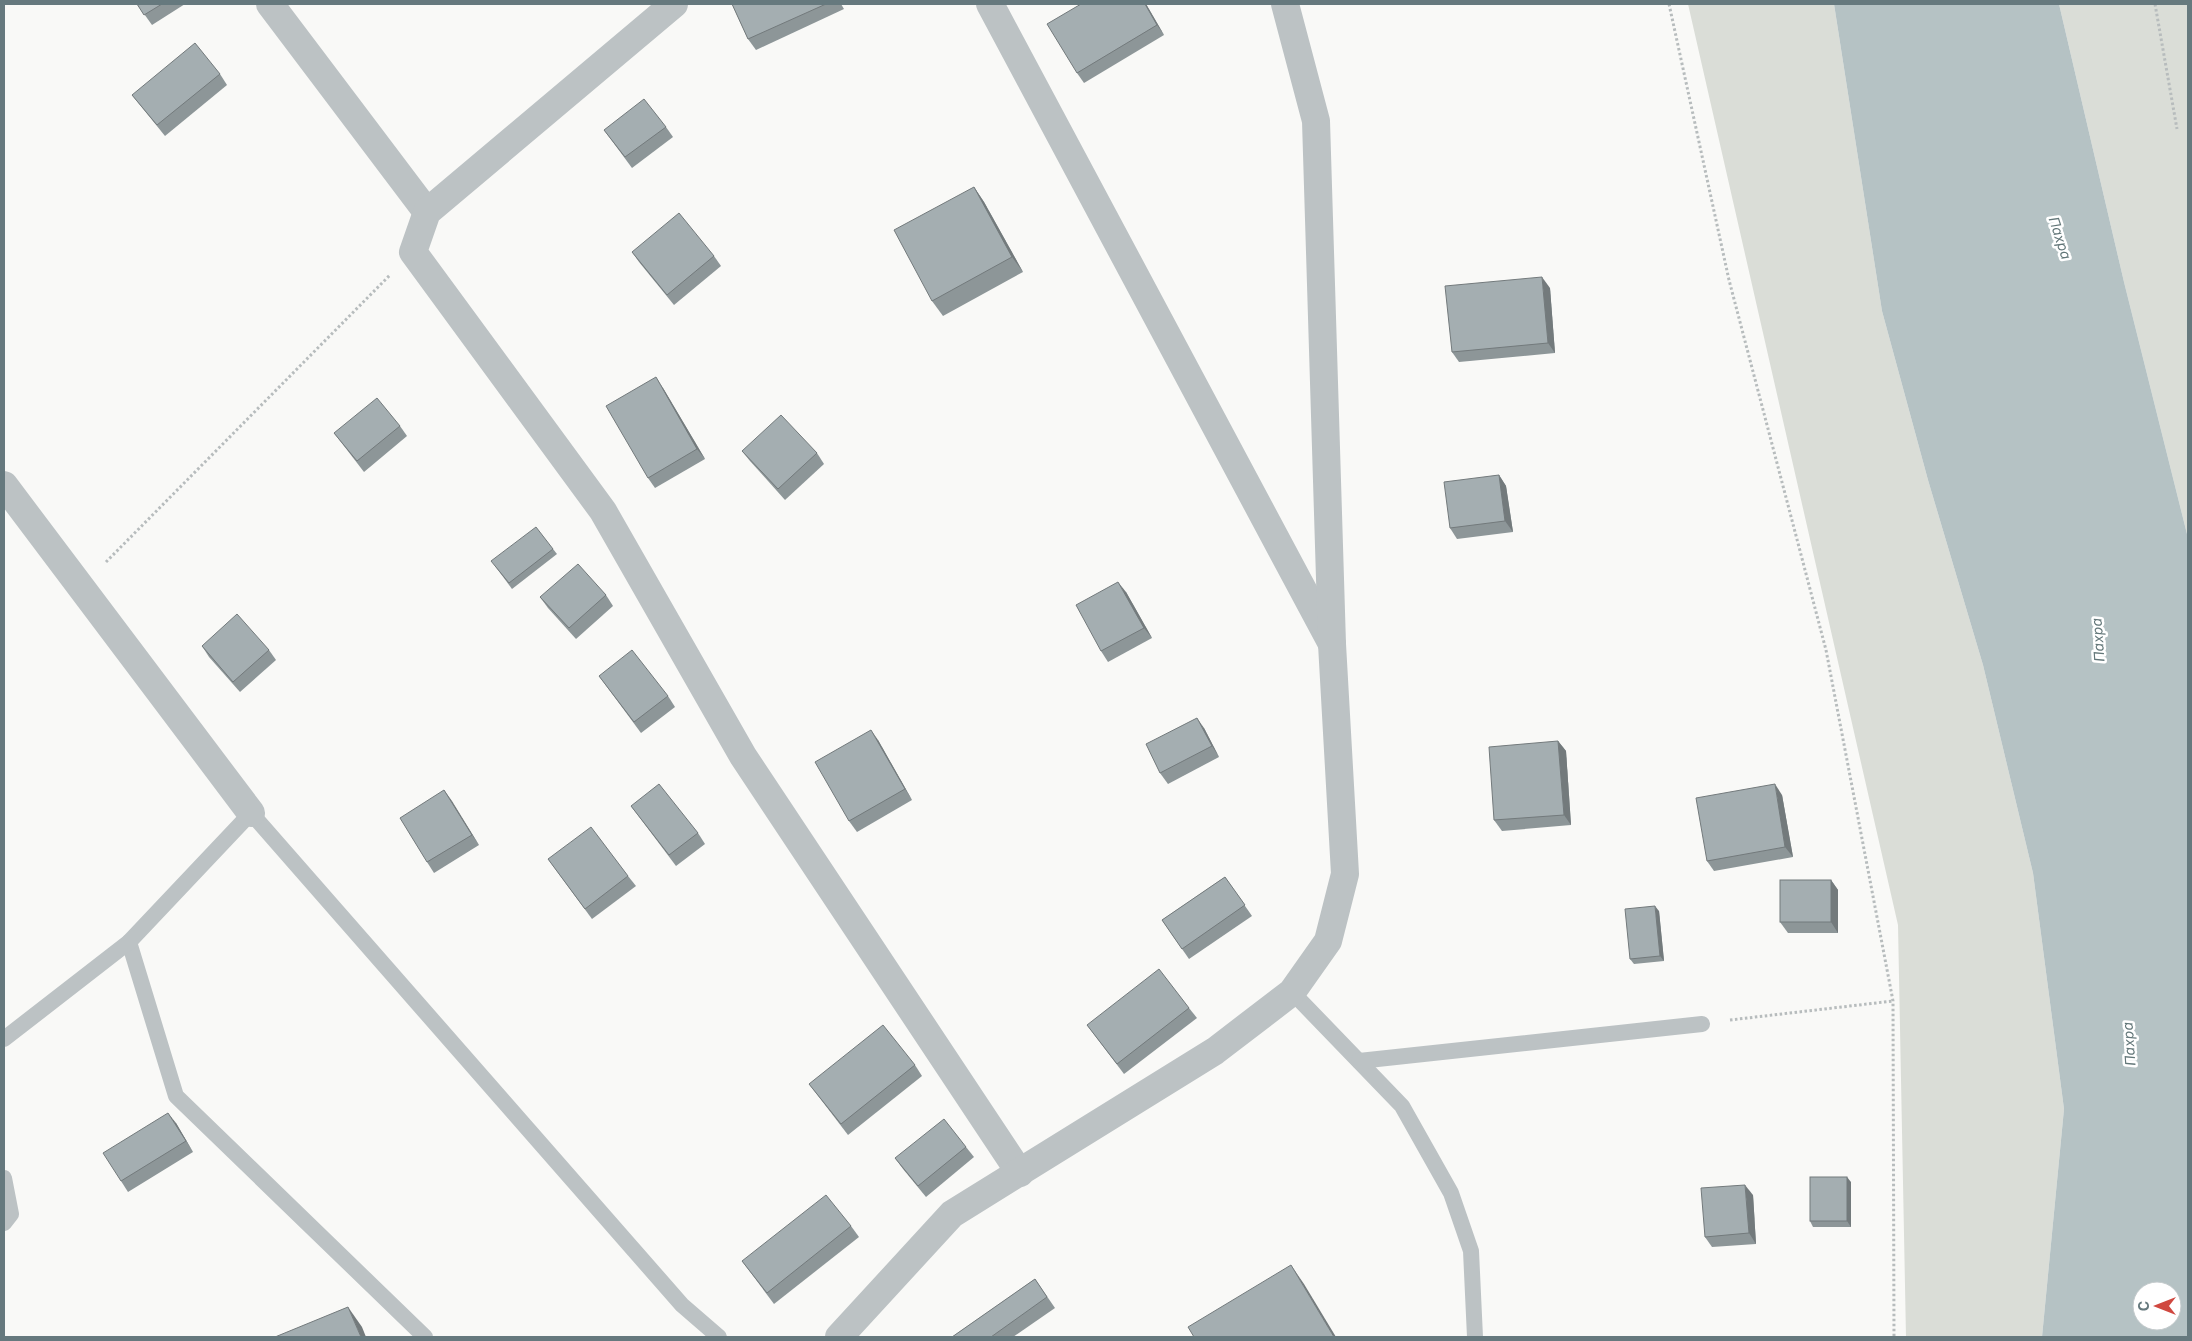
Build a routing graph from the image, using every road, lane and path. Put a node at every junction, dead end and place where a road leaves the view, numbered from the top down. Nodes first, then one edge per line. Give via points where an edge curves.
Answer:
1 (270, 4) edge
2 (674, 4) edge
3 (990, 4) edge
4 (1285, 4) edge
5 (1669, 4) edge
6 (2155, 4) edge
7 (2177, 129) dead end
8 (427, 212) junction
9 (413, 252) junction
10 (4, 485) edge
11 (81, 587) junction
12 (1332, 644) junction
13 (251, 813) junction
14 (129, 942) junction
15 (1292, 992) junction
16 (1893, 1001) junction
17 (1702, 1024) joint
18 (4, 1039) edge
19 (1359, 1062) junction
20 (1020, 1173) junction
21 (4, 1178) edge
22 (4, 1223) edge
23 (425, 1337) edge
24 (719, 1337) edge
25 (840, 1337) edge
26 (1476, 1337) edge
27 (1894, 1337) edge

1 - 8 street
2 - 8 street
3 - 12 street
4 - 12 street via 1316,121
5 - 16 path via 1730,280 1826,650
6 - 7 path
8 - 9 street
9 - 11 path
9 - 20 street via 603,511 743,756
10 - 11 street
11 - 13 street
12 - 15 street via 1345,874 1328,941
13 - 14 lane
13 - 24 lane via 682,1305
14 - 18 lane
14 - 23 lane via 176,1096
15 - 19 lane
15 - 20 street via 1215,1051
16 - 17 path
16 - 27 path
17 - 19 lane
19 - 26 lane via 1402,1106 1451,1193 1472,1251
20 - 25 street via 952,1214
21 - 22 lane via 11,1214

